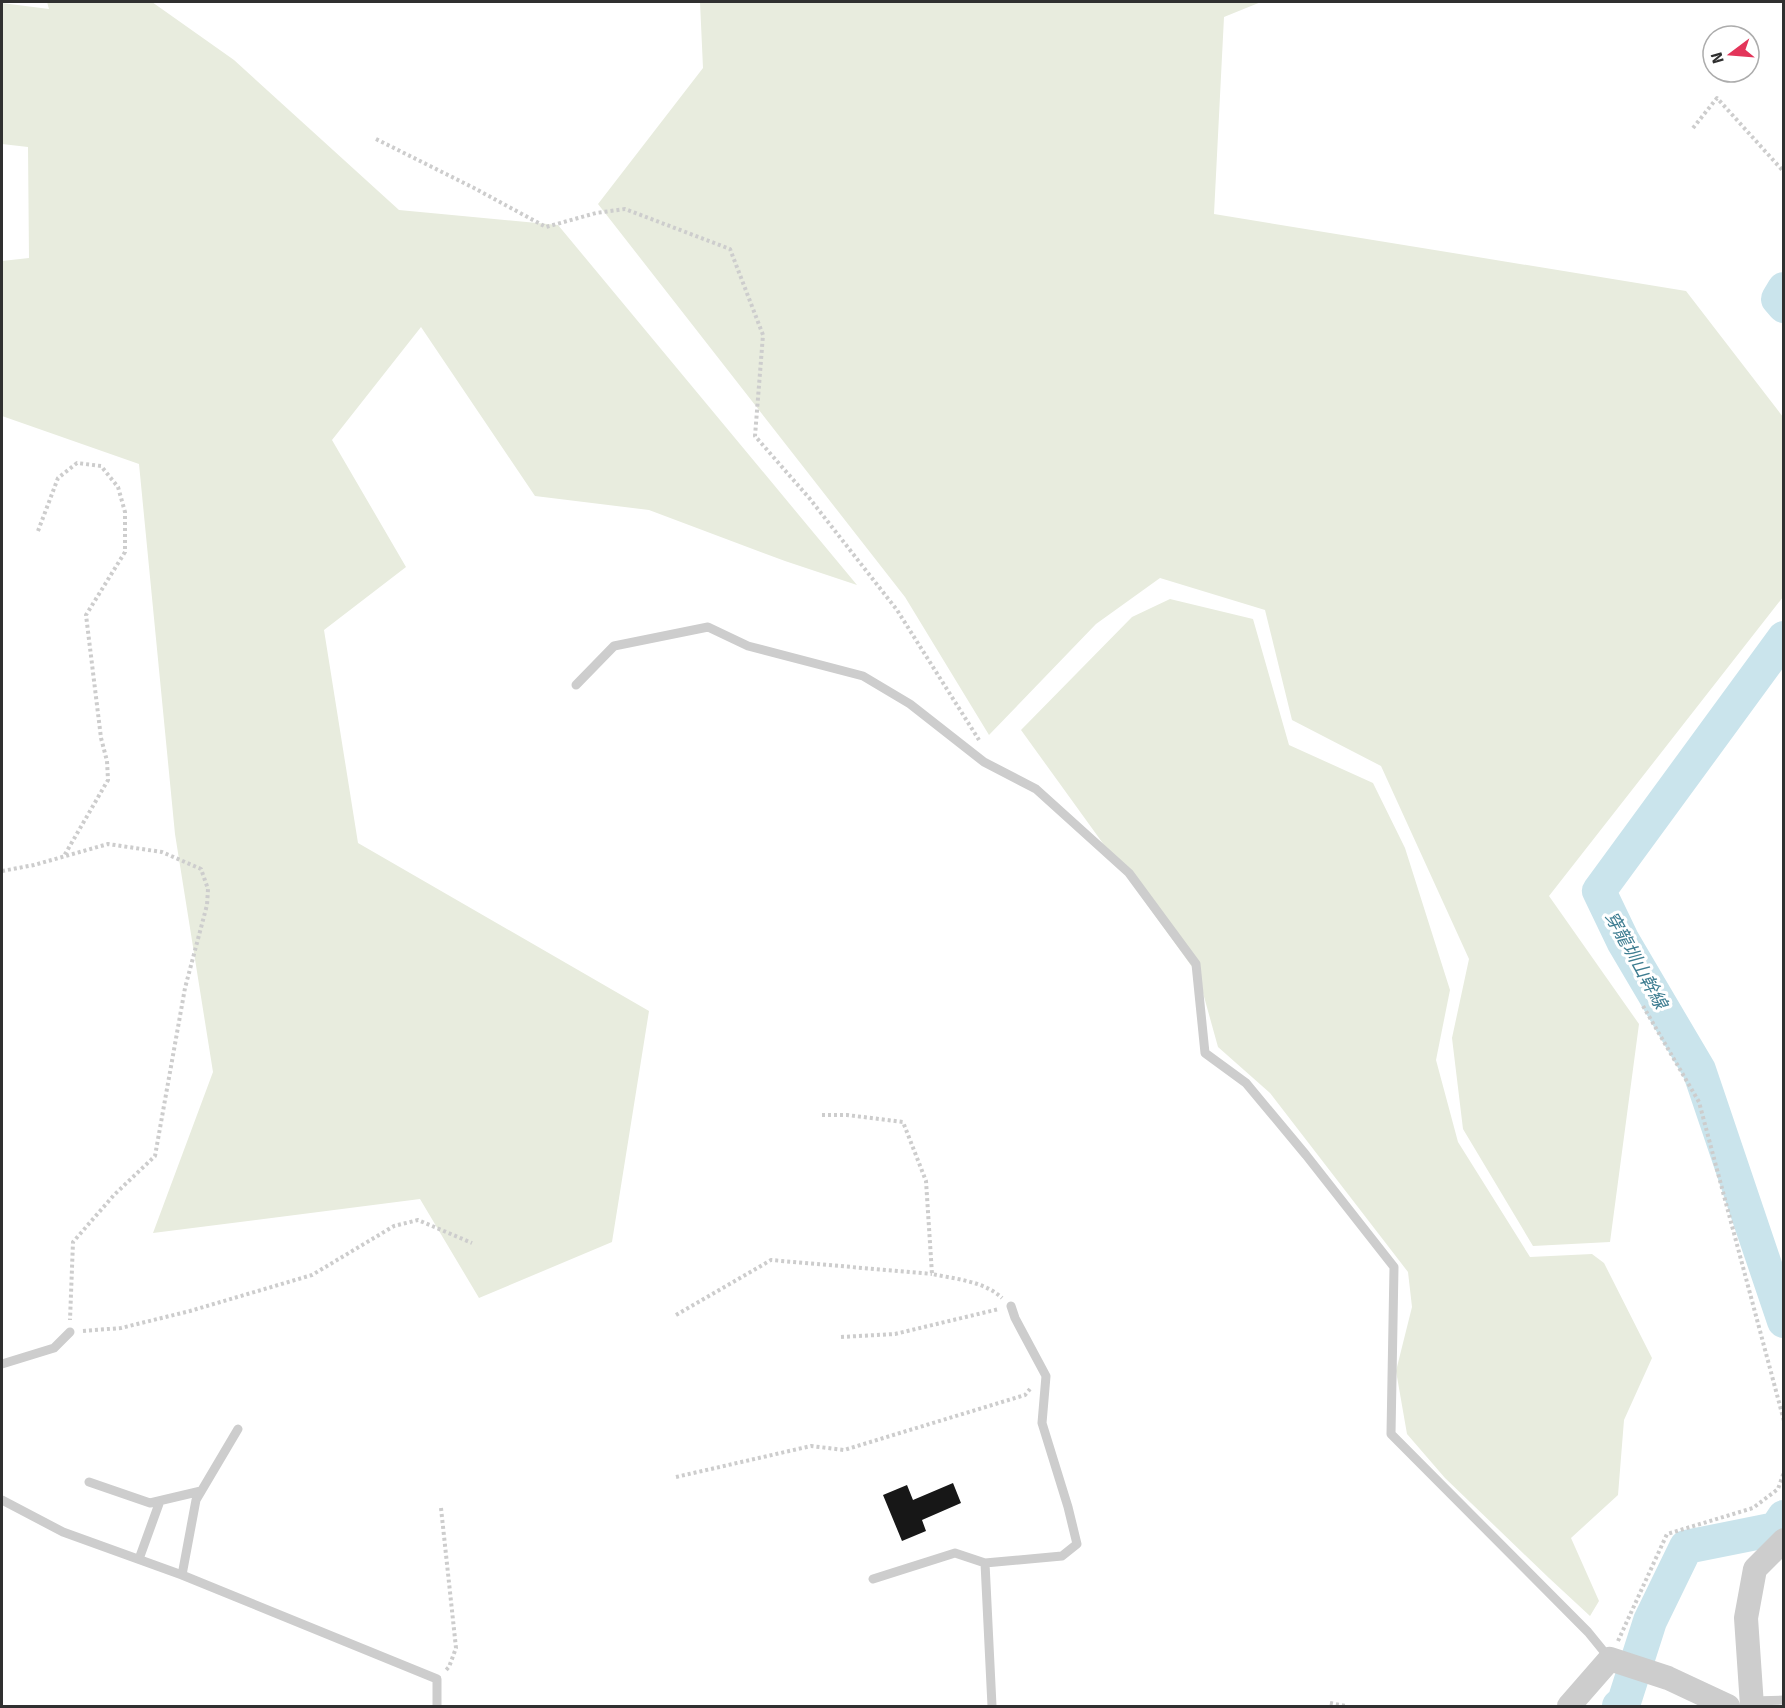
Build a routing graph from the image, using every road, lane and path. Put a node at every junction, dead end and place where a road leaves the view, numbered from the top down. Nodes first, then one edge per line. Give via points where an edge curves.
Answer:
1 (1694, 128) dead end
2 (376, 139) dead end
3 (1784, 172) edge
4 (38, 531) dead end
5 (576, 685) dead end
6 (985, 762) junction
7 (64, 856) junction
8 (2, 871) edge
9 (1643, 1006) dead end
10 (822, 1115) dead end
11 (472, 1243) dead end
12 (932, 1274) junction
13 (1011, 1306) junction
14 (676, 1315) dead end
15 (70, 1332) junction
16 (842, 1337) dead end
17 (2, 1364) edge
18 (1046, 1376) junction
19 (1784, 1421) edge
20 (238, 1430) dead end
21 (1784, 1472) edge
22 (676, 1477) dead end
23 (89, 1482) dead end
24 (201, 1491) junction
25 (2, 1500) edge
26 (160, 1501) junction
27 (441, 1508) dead end
28 (1784, 1540) edge
29 (139, 1559) junction
30 (985, 1563) junction
31 (182, 1575) junction
32 (873, 1579) dead end
33 (1610, 1659) junction
34 (437, 1679) junction
35 (1784, 1700) edge
36 (1330, 1703) dead end
37 (1744, 1705) edge
38 (438, 1707) edge
39 (992, 1707) edge
40 (1346, 1707) edge
41 (1569, 1707) edge

1 - 3 path via 1717,98
2 - 6 path via 546,227 625,209 730,249 763,335 755,436 897,610 978,738
4 - 7 path via 58,478 77,463 101,466 118,488 125,512 125,552 86,615 108,780
5 - 6 lane via 614,646 708,627 748,646 863,676 910,704
6 - 33 lane via 1036,789 1128,873 1196,964 1205,1053 1245,1083 1394,1267 1391,1434 1588,1632
7 - 8 path
7 - 15 path via 108,844 162,852 201,869 208,889 185,988 155,1156 73,1242
9 - 19 path via 1699,1102
10 - 12 path via 903,1122 926,1181
11 - 15 path via 418,1220 394,1226 312,1275 121,1328
12 - 13 path via 994,1290
12 - 14 path via 771,1260
13 - 16 path via 895,1334
13 - 18 lane
15 - 17 lane via 54,1348
18 - 22 path via 1025,1395 844,1450 811,1446
18 - 30 lane via 1042,1423 1077,1544 1062,1556
20 - 24 lane
21 - 33 path via 1778,1489 1753,1508 1667,1534
23 - 26 lane via 150,1503
24 - 26 lane
24 - 31 lane
25 - 29 lane via 63,1532
26 - 29 lane
27 - 34 path via 456,1648 449,1667
28 - 37 street via 1755,1569 1746,1618
29 - 31 lane
30 - 32 lane via 956,1553
30 - 39 lane
31 - 34 lane
33 - 37 street
33 - 41 street
34 - 38 lane
35 - 37 lane
36 - 40 path

